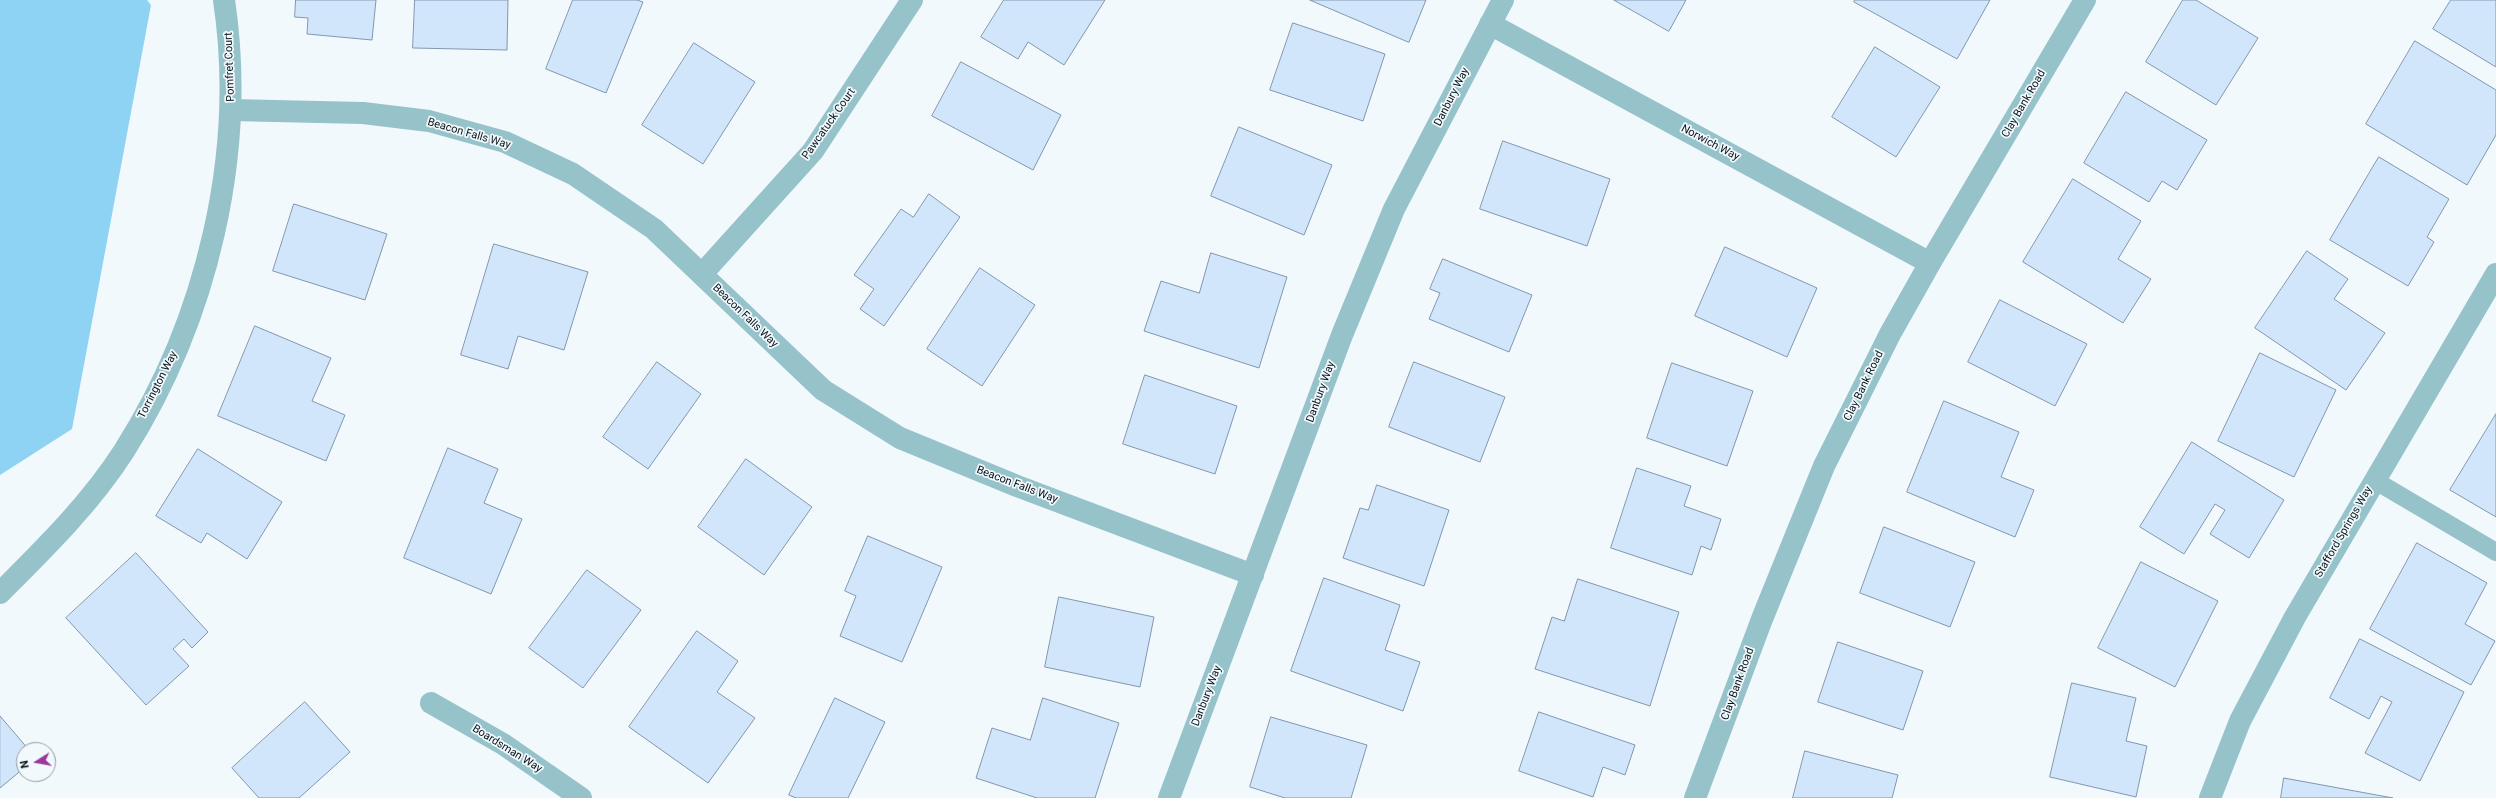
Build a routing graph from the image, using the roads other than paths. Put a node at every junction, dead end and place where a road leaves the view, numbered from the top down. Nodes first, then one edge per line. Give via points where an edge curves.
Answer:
1 (224, 0) edge
2 (912, 0) edge
3 (1503, 0) edge
4 (2085, 0) edge
5 (1490, 24) junction
6 (231, 110) junction
7 (1930, 262) junction
8 (702, 274) junction
9 (2496, 274) edge
10 (2374, 480) junction
11 (2496, 552) edge
12 (1253, 575) junction
13 (0, 593) edge
14 (431, 703) dead end
15 (581, 798) edge
16 (1168, 798) edge
17 (1696, 798) edge
18 (2210, 798) edge

1 - 6 street, Pomfret Court via 231,43
2 - 8 street, Pawcatuck Court via 813,151
3 - 5 street, Danbury Way
4 - 7 street, Clay Bank Road
5 - 7 street, Norwich Way
5 - 12 street, Danbury Way via 1394,209 1342,335
6 - 8 street, Beacon Falls Way via 362,113 430,121 505,142 573,174 654,229
6 - 13 street, Torrington Way via 226,173 207,262 173,360 124,451 67,527
7 - 17 street, Clay Bank Road via 1890,334 1824,466 1762,619
8 - 12 street, Beacon Falls Way via 823,390 900,438 1017,486
9 - 10 street, Stafford Springs Way
10 - 11 lane
10 - 18 street, Stafford Springs Way via 2295,617 2240,721
12 - 16 street, Danbury Way
14 - 15 street, Boardsman Way via 503,744

